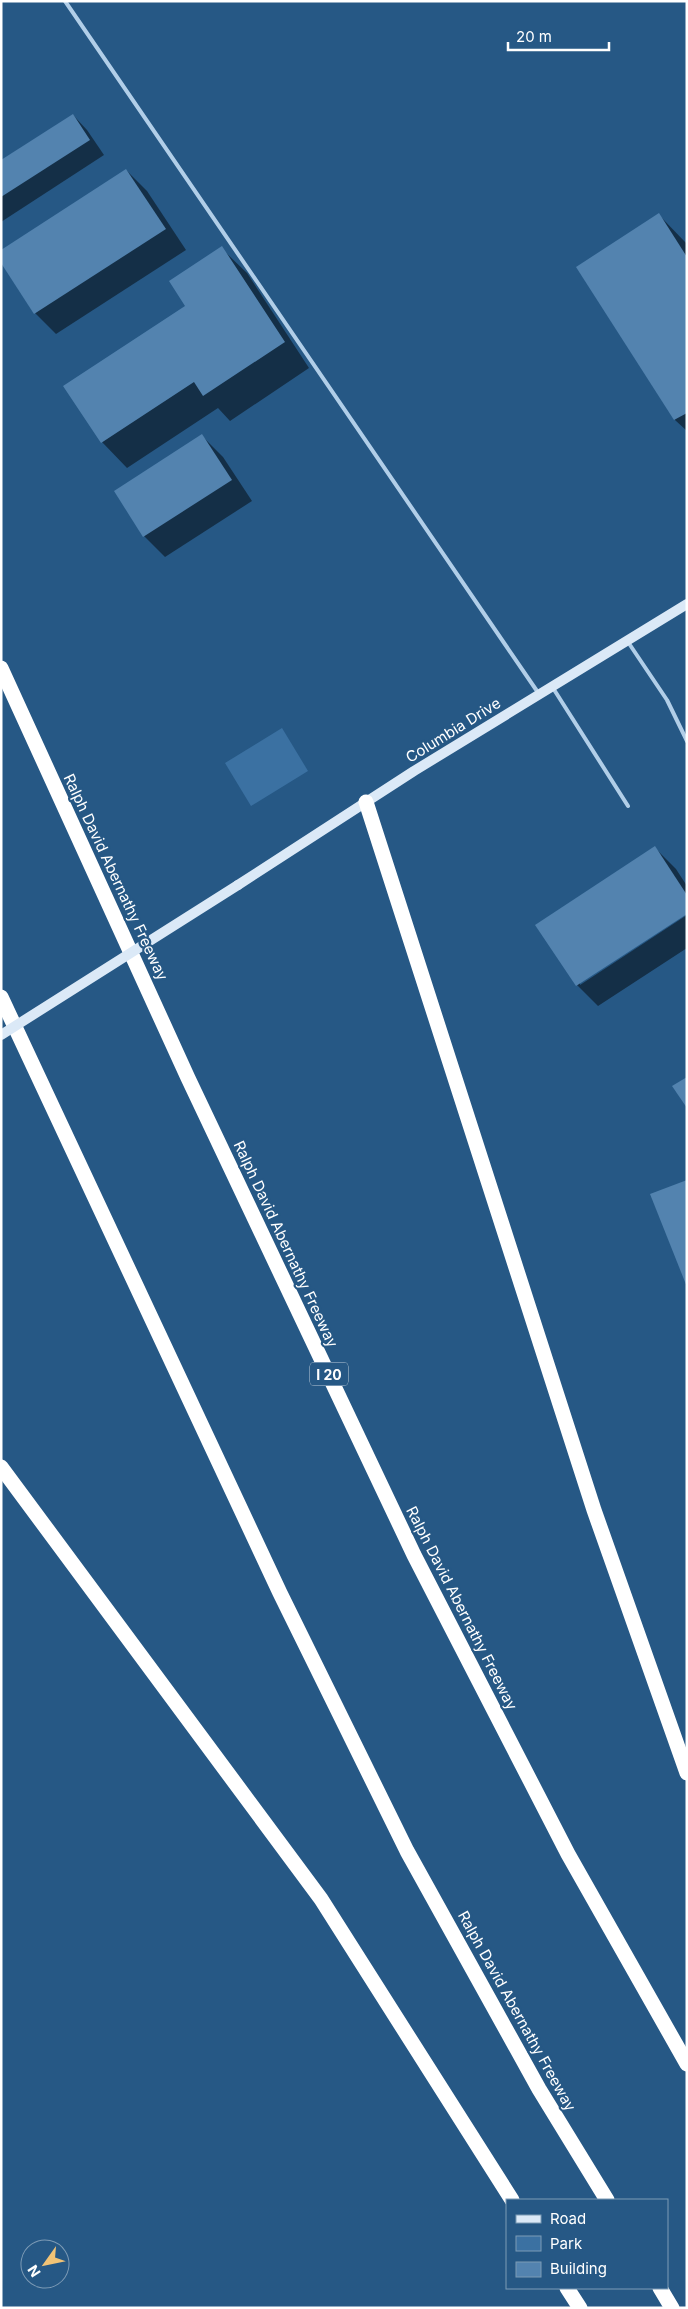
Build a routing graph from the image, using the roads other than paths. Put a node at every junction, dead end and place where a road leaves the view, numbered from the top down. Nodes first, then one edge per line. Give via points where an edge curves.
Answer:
1 (65, 1) edge
2 (687, 604) edge
3 (627, 641) junction
4 (1, 668) edge
5 (552, 686) junction
6 (539, 694) junction
7 (687, 741) edge
8 (366, 802) junction
9 (628, 806) dead end
10 (1, 997) edge
11 (1, 1035) edge
12 (1, 1467) edge
13 (687, 1773) edge
14 (687, 2064) edge
15 (511, 2199) edge
16 (606, 2199) edge
17 (568, 2289) edge
18 (661, 2289) edge
19 (580, 2308) edge
20 (672, 2308) edge

1 - 6 lane
2 - 3 main road, Columbia Drive
3 - 5 main road, Columbia Drive
3 - 7 lane via 667,700
4 - 14 highway, Ralph David Abernathy Freeway / I 20 via 188,1078 414,1555 568,1854
5 - 6 main road, Columbia Drive
5 - 9 lane
6 - 8 main road, Columbia Drive
8 - 11 main road, Columbia Drive, bridge
8 - 13 highway via 594,1510
10 - 16 highway, Ralph David Abernathy Freeway via 280,1593 402,1842 539,2088
12 - 15 highway via 321,1899
17 - 19 highway
18 - 20 highway

